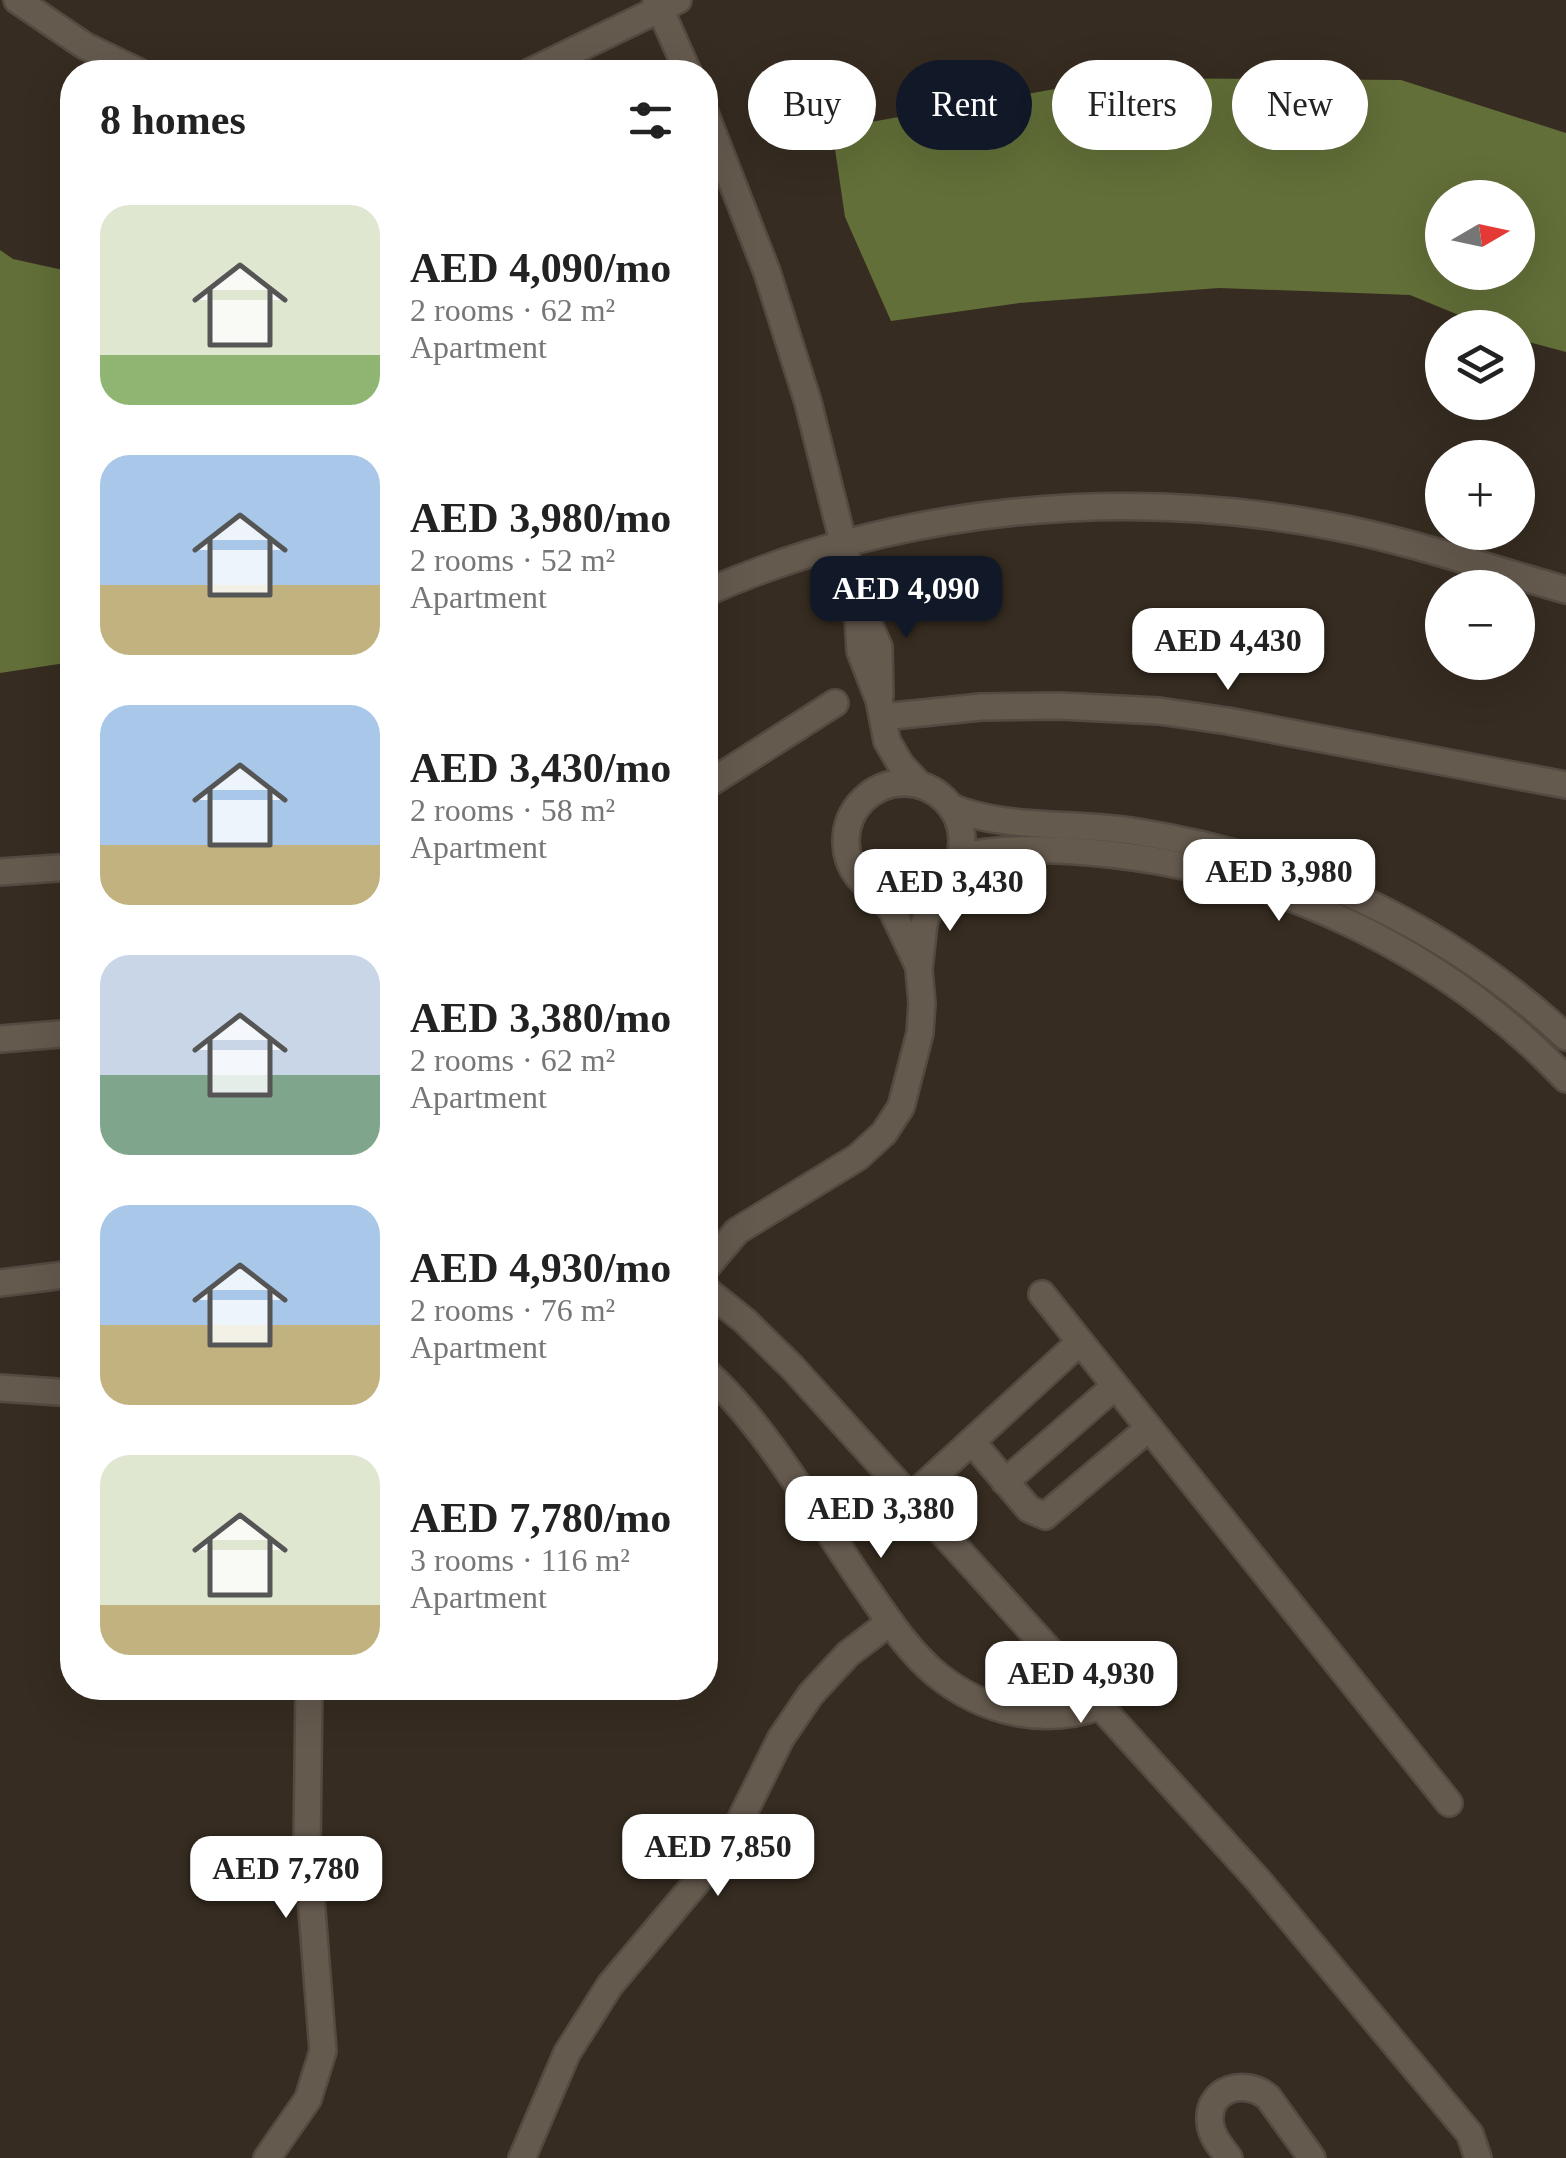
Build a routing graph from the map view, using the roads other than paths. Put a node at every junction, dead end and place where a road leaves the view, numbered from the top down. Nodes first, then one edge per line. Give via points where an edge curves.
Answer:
1 (18, 0) edge
2 (665, 3) edge
3 (114, 60) edge
4 (553, 60) edge
5 (684, 60) edge
6 (718, 144) edge
7 (843, 543) junction
8 (718, 587) edge
9 (1566, 590) edge
10 (835, 703) dead end
11 (883, 719) junction
12 (718, 778) edge
13 (920, 785) junction
14 (1566, 786) edge
15 (870, 794) junction
16 (951, 807) junction
17 (959, 857) junction
18 (60, 868) edge
19 (0, 872) edge
20 (937, 888) junction
21 (876, 892) junction
22 (920, 970) junction
23 (60, 1034) edge
24 (1566, 1037) edge
25 (0, 1039) edge
26 (1566, 1078) edge
27 (718, 1254) edge
28 (60, 1276) edge
29 (0, 1283) edge
30 (1042, 1294) dead end
31 (718, 1300) edge
32 (1080, 1342) junction
33 (718, 1386) edge
34 (1115, 1386) junction
35 (0, 1388) edge
36 (60, 1392) edge
37 (1149, 1428) junction
38 (972, 1442) junction
39 (1005, 1482) junction
40 (910, 1498) junction
41 (890, 1622) junction
42 (309, 1700) edge
43 (1100, 1706) junction
44 (1450, 1803) dead end
45 (267, 2158) edge
46 (522, 2158) edge
47 (1228, 2158) edge
48 (1312, 2158) edge
49 (1478, 2158) edge

1 - 3 street
2 - 4 street
2 - 5 street
6 - 7 street via 808,402
7 - 8 street
7 - 9 street via 1012,513 1197,510 1333,526
7 - 11 street via 857,598 860,651
10 - 12 street
11 - 13 street via 901,765
11 - 14 street via 1001,707 1159,711
11 - 15 street via 882,768
13 - 15 street via 894,784
13 - 16 street
15 - 21 street via 853,813 846,838 857,874
16 - 17 street via 960,831
16 - 24 street via 986,818 1168,836 1297,871 1455,950
17 - 20 street
17 - 26 street via 1012,849 1110,854 1200,870 1278,894 1440,974
18 - 19 street
20 - 21 street via 914,898
20 - 22 street via 924,924
21 - 22 street via 892,910
22 - 27 street via 912,1073 884,1133 858,1157 737,1231
23 - 25 street
28 - 29 street
30 - 32 street
31 - 40 street via 768,1342
32 - 34 street
32 - 38 street
33 - 41 street via 754,1426
34 - 37 street
34 - 39 street
35 - 36 street
37 - 39 street via 1044,1516 1033,1514
37 - 44 street
38 - 39 street
38 - 40 street
40 - 43 street
41 - 43 street via 935,1673 984,1702 1049,1718
41 - 46 street via 811,1694 781,1738 728,1846 610,1985 567,2054
42 - 45 street via 307,1847 322,2051 308,2099
43 - 49 street via 1326,1957 1470,2134
47 - 48 street via 1209,2118 1222,2093 1241,2086 1268,2097

